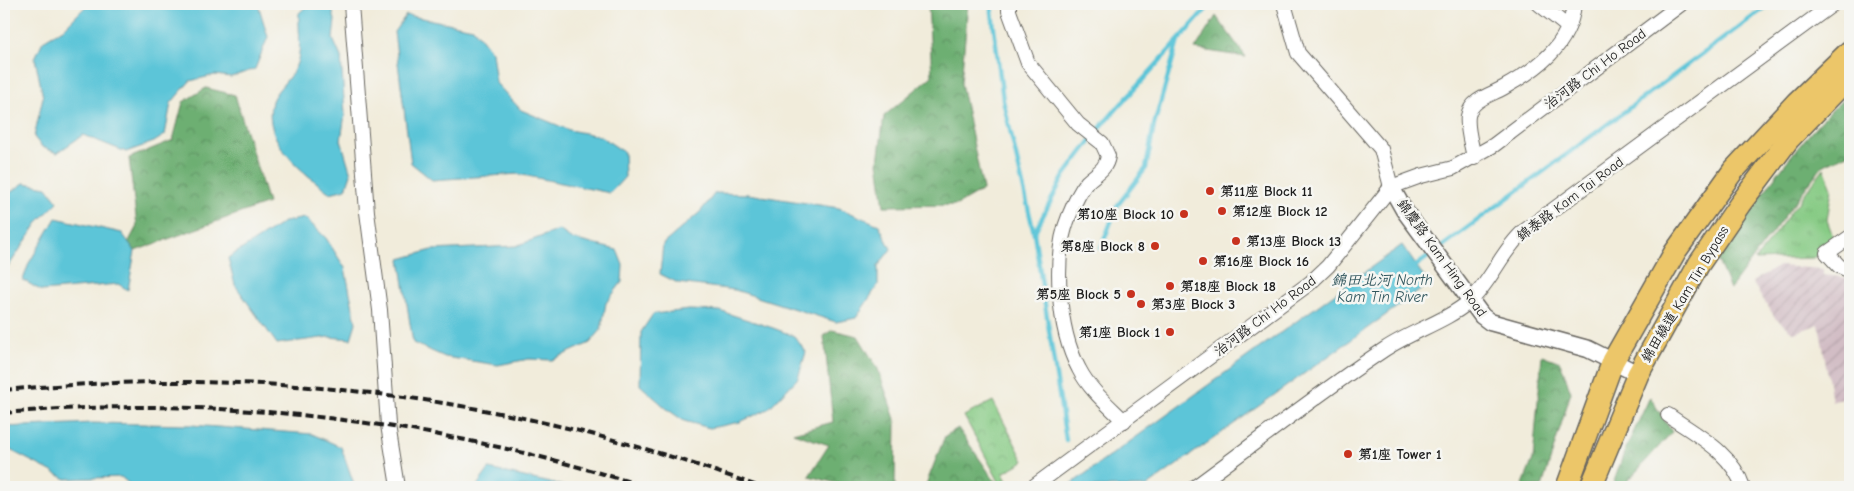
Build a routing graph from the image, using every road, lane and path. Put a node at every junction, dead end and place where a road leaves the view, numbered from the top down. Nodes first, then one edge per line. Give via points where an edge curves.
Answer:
1 (352, 4) edge
2 (1009, 4) edge
3 (1284, 4) edge
4 (1539, 4) edge
5 (1574, 4) edge
6 (1834, 4) edge
7 (1672, 6) edge
8 (1568, 27) junction
9 (1850, 51) edge
10 (1850, 76) edge
11 (1474, 158) junction
12 (1392, 187) junction
13 (1850, 237) edge
14 (1850, 271) edge
15 (1470, 300) junction
16 (1613, 361) junction
17 (1638, 374) junction
18 (1668, 415) dead end
19 (1124, 421) junction
20 (398, 487) edge
21 (1033, 487) edge
22 (1195, 487) edge
23 (1567, 487) edge
24 (1591, 487) edge
25 (1743, 487) edge

1 - 20 street via 367,212 380,310 388,425
2 - 19 street via 1028,63 1078,124 1102,143 1108,156 1107,163 1087,183 1069,216 1059,255 1059,280 1068,340 1079,369
3 - 12 street via 1298,53 1381,149
4 - 8 street
5 - 8 street
6 - 15 street, 錦泰路 Kam Tai Road via 1523,232 1504,252
7 - 11 street, 治河路 Chi Ho Road via 1502,140
8 - 11 street via 1560,46 1536,68 1472,106 1468,127
9 - 16 main road, 錦田繞道 Kam Tin Bypass via 1733,171 1675,252
10 - 17 main road, 錦田繞道 Kam Tin Bypass via 1788,140 1740,204 1699,264
11 - 12 street, 治河路 Chi Ho Road
12 - 15 street, 錦慶路 Kam Hing Road via 1404,210
12 - 19 street, 治河路 Chi Ho Road via 1320,274
13 - 14 street via 1828,253 1839,266
15 - 16 street, 錦慶路 Kam Hing Road via 1490,322 1588,349
15 - 22 street, 錦泰路 Kam Tai Road via 1376,355
16 - 17 street, 錦慶路 Kam Hing Road
16 - 23 main road, 錦田繞道 Kam Tin Bypass
17 - 24 main road, 錦田繞道 Kam Tin Bypass
18 - 25 street via 1724,455 1739,475
19 - 21 street, 治河路 Chi Ho Road

